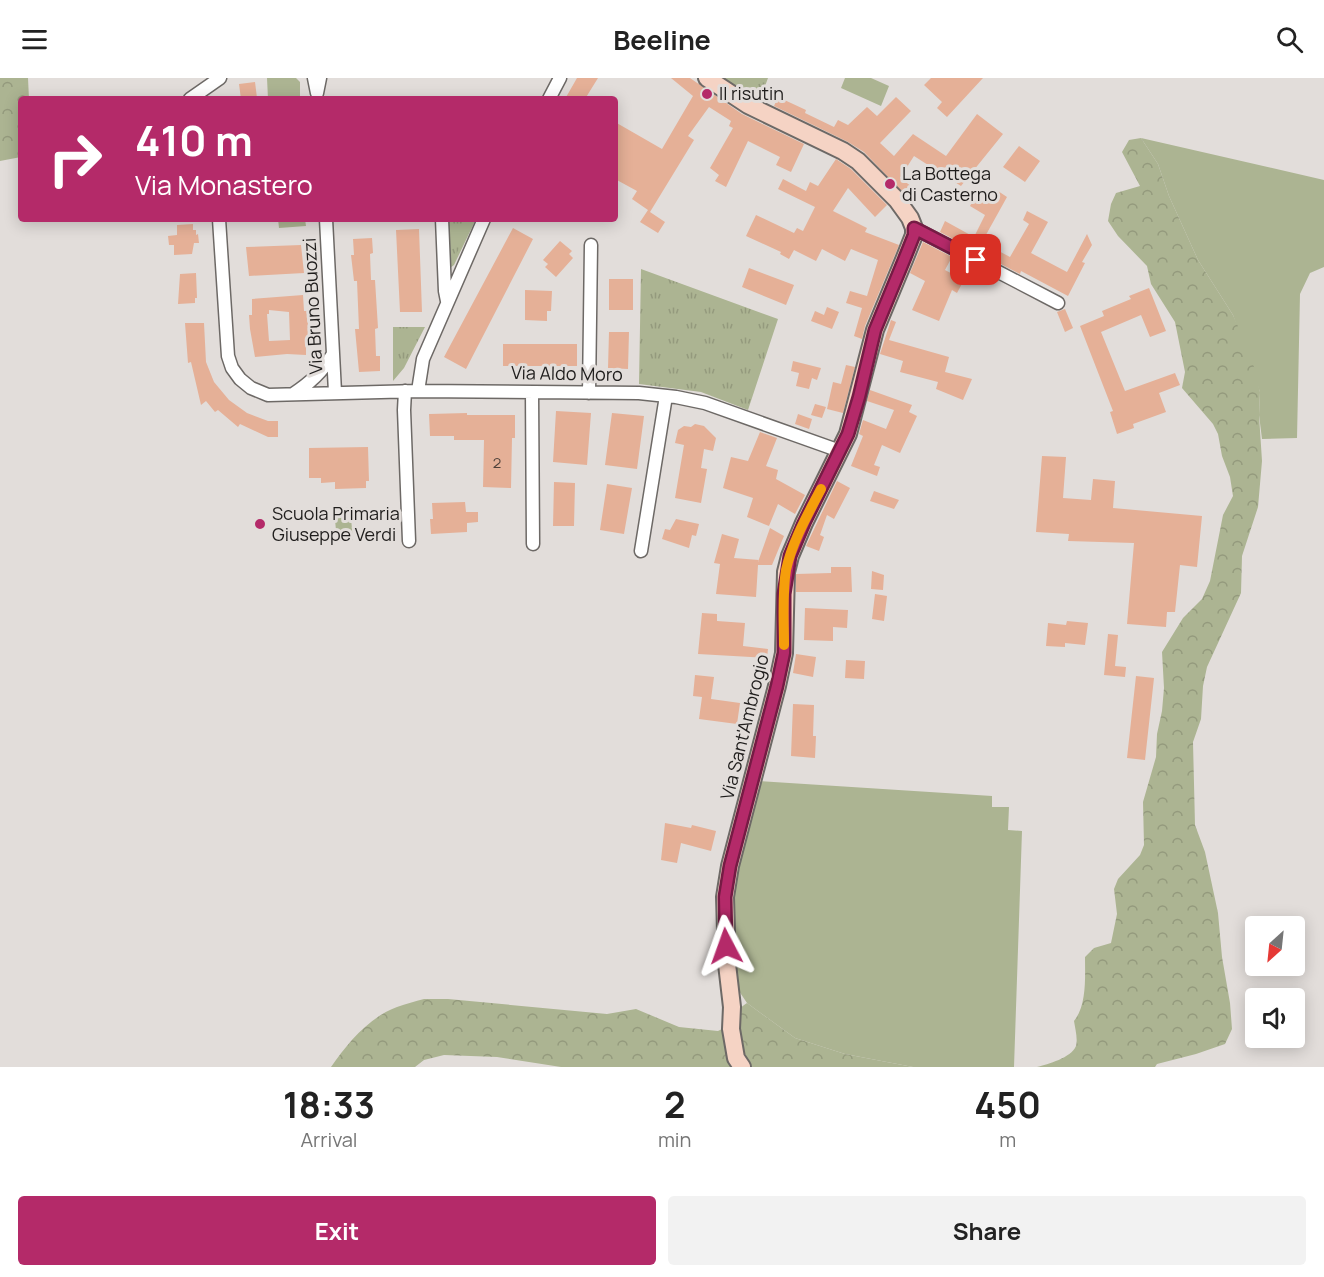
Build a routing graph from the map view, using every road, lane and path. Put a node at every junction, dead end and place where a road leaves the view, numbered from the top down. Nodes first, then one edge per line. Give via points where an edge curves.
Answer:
1 (560, 78) edge
2 (707, 78) edge
3 (215, 86) edge
4 (196, 96) edge
5 (551, 96) edge
6 (219, 222) edge
7 (326, 222) edge
8 (442, 222) edge
9 (483, 222) edge
10 (914, 228) junction
11 (591, 245) dead end
12 (447, 301) junction
13 (1058, 303) dead end
14 (333, 353) junction
15 (412, 391) junction
16 (335, 392) junction
17 (532, 392) junction
18 (589, 393) junction
19 (289, 395) junction
20 (666, 396) junction
21 (840, 451) junction
22 (409, 541) dead end
23 (533, 544) dead end
24 (641, 550) dead end
25 (742, 1067) edge

1 - 5 street
2 - 10 street via 748,105 858,161 897,200
3 - 4 street
6 - 19 street, Via Aldo Moro via 232,368 240,380 259,393
7 - 14 street, Via Bruno Buozzi
8 - 12 street
9 - 12 street
10 - 13 street
10 - 21 street, Via Sant'Ambrogio via 875,330 859,397
11 - 18 street
12 - 15 street
14 - 16 street, Via Bruno Buozzi
14 - 19 street via 315,378
15 - 16 street, Via Aldo Moro
15 - 17 street, Via Aldo Moro
15 - 22 street via 404,410
16 - 19 street, Via Aldo Moro
17 - 18 street, Via Aldo Moro
17 - 23 street
18 - 20 street, Via Aldo Moro
20 - 21 street, Via Aldo Moro via 705,403
20 - 24 street
21 - 25 street, Via Sant'Ambrogio via 790,556 780,675 725,897 731,1029 736,1058

